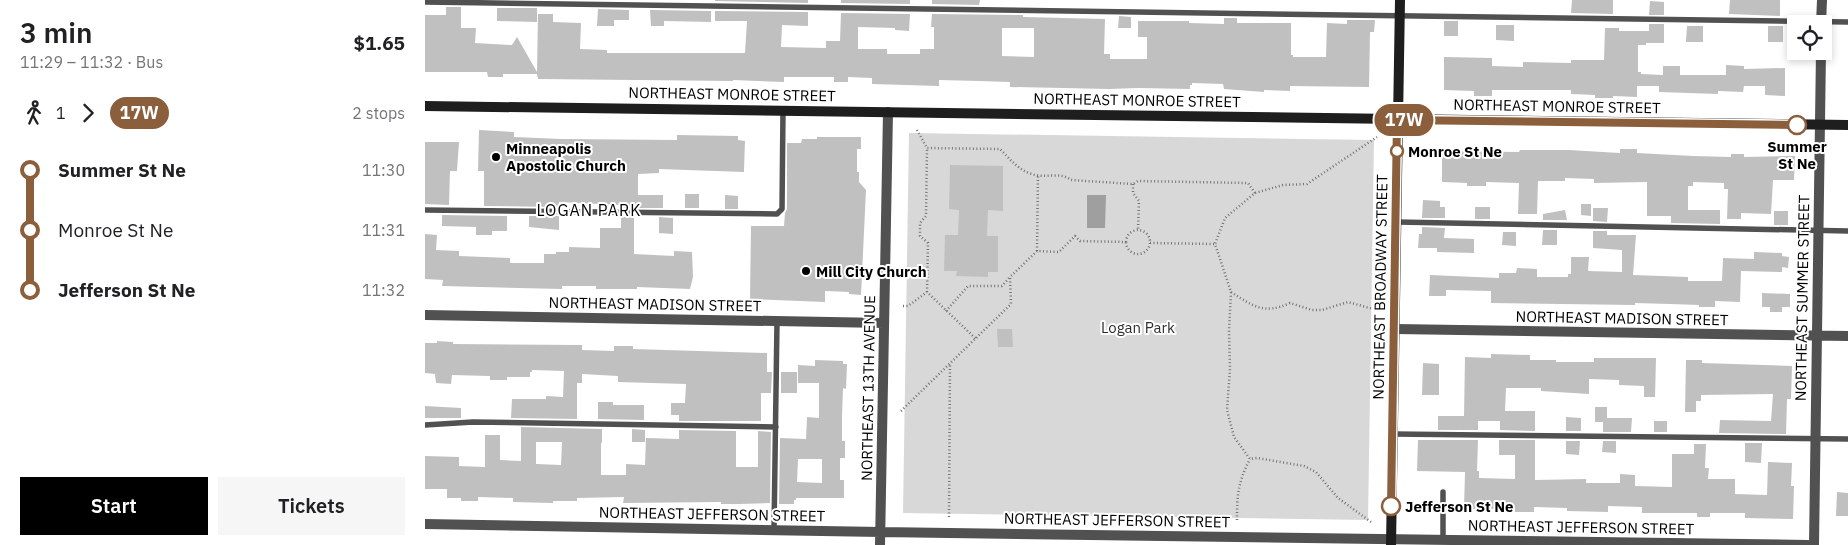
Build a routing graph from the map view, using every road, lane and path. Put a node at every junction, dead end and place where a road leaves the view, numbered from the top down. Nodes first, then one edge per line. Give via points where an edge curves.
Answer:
1 (1399, 0) edge
2 (1822, 0) edge
3 (425, 2) edge
4 (1399, 15) junction
5 (1821, 15) edge
6 (1787, 22) edge
7 (1848, 22) edge
8 (1832, 23) edge
9 (1821, 60) edge
10 (425, 106) edge
11 (783, 110) junction
12 (888, 112) junction
13 (1397, 120) junction
14 (1820, 125) junction
15 (1848, 125) edge
16 (917, 130) dead end
17 (1377, 137) dead end
18 (927, 148) junction
19 (1038, 175) junction
20 (1133, 184) junction
21 (1255, 193) junction
22 (425, 210) edge
23 (1397, 222) junction
24 (1138, 230) junction
25 (1818, 231) junction
26 (1848, 231) edge
27 (1126, 242) junction
28 (1150, 243) junction
29 (1215, 244) junction
30 (1037, 251) junction
31 (1011, 277) junction
32 (927, 292) junction
33 (1231, 292) junction
34 (903, 306) dead end
35 (946, 310) junction
36 (1373, 310) dead end
37 (425, 315) edge
38 (777, 321) junction
39 (884, 323) junction
40 (1395, 329) junction
41 (1817, 336) junction
42 (1848, 336) edge
43 (976, 339) junction
44 (950, 364) junction
45 (901, 411) dead end
46 (425, 425) edge
47 (776, 427) junction
48 (1393, 434) junction
49 (1815, 439) junction
50 (1848, 439) edge
51 (1250, 459) junction
52 (1443, 492) dead end
53 (949, 516) dead end
54 (1237, 520) dead end
55 (1371, 522) dead end
56 (425, 524) edge
57 (774, 530) junction
58 (881, 532) junction
59 (1443, 540) junction
60 (1391, 542) edge
61 (1737, 544) edge
62 (881, 545) edge
63 (1808, 545) edge
64 (1814, 545) edge

1 - 4 street, NORTHEAST BROADWAY STREET
2 - 5 street
3 - 4 lane
4 - 6 lane
4 - 13 street, NORTHEAST BROADWAY STREET
7 - 8 lane
9 - 14 street, NORTHEAST SUMMER STREET
10 - 11 street, NORTHEAST MONROE STREET
11 - 12 street, NORTHEAST MONROE STREET
11 - 22 lane via 782,209 777,214
12 - 13 street, NORTHEAST MONROE STREET
12 - 39 street, NORTHEAST 13TH AVENUE
13 - 14 street, NORTHEAST MONROE STREET
13 - 23 street, NORTHEAST BROADWAY STREET
14 - 15 street, NORTHEAST MONROE STREET
14 - 25 street, NORTHEAST SUMMER STREET
16 - 18 path
17 - 21 path via 1307,184 1283,185
18 - 19 path via 1000,149 1018,168
18 - 32 path via 926,216 920,223 920,236 927,243
19 - 20 path
19 - 30 path
20 - 21 path via 1137,181 1248,183
20 - 24 path via 1133,193 1139,201
21 - 29 path via 1225,218
23 - 25 lane
23 - 40 street, NORTHEAST BROADWAY STREET
24 - 27 path via 1131,232
24 - 28 path via 1145,233
25 - 26 lane
25 - 41 street, NORTHEAST SUMMER STREET
27 - 28 path via 1129,250 1136,254 1143,252
27 - 30 path via 1080,241 1075,236 1059,252
28 - 29 path
29 - 33 path
30 - 31 path
31 - 35 path via 1002,286 968,286
31 - 43 path via 1011,304
32 - 34 path via 908,306
32 - 35 path
33 - 36 path via 1266,310 1290,303 1322,310 1348,302
33 - 51 path via 1227,410 1234,437
35 - 43 path
37 - 38 street, NORTHEAST MADISON STREET
38 - 39 street, NORTHEAST MADISON STREET
38 - 47 lane
39 - 58 street, NORTHEAST 13TH AVENUE
40 - 41 street, NORTHEAST MADISON STREET
40 - 48 street, NORTHEAST BROADWAY STREET
41 - 42 street, NORTHEAST MADISON STREET
41 - 49 street, NORTHEAST SUMMER STREET
43 - 44 path
44 - 45 path
44 - 53 path
46 - 47 lane via 473,422
47 - 57 lane
48 - 49 lane
48 - 60 street, NORTHEAST BROADWAY STREET
49 - 50 lane
49 - 64 street, NORTHEAST SUMMER STREET
51 - 54 path via 1241,475 1237,493
51 - 55 path via 1304,466 1316,472 1338,498
52 - 59 lane
56 - 57 street, NORTHEAST JEFFERSON STREET
57 - 58 street, NORTHEAST JEFFERSON STREET
58 - 60 street, NORTHEAST JEFFERSON STREET
58 - 62 street, NORTHEAST 13TH AVENUE
59 - 60 street, NORTHEAST JEFFERSON STREET
59 - 61 street, NORTHEAST JEFFERSON STREET
61 - 63 street, NORTHEAST JEFFERSON STREET

